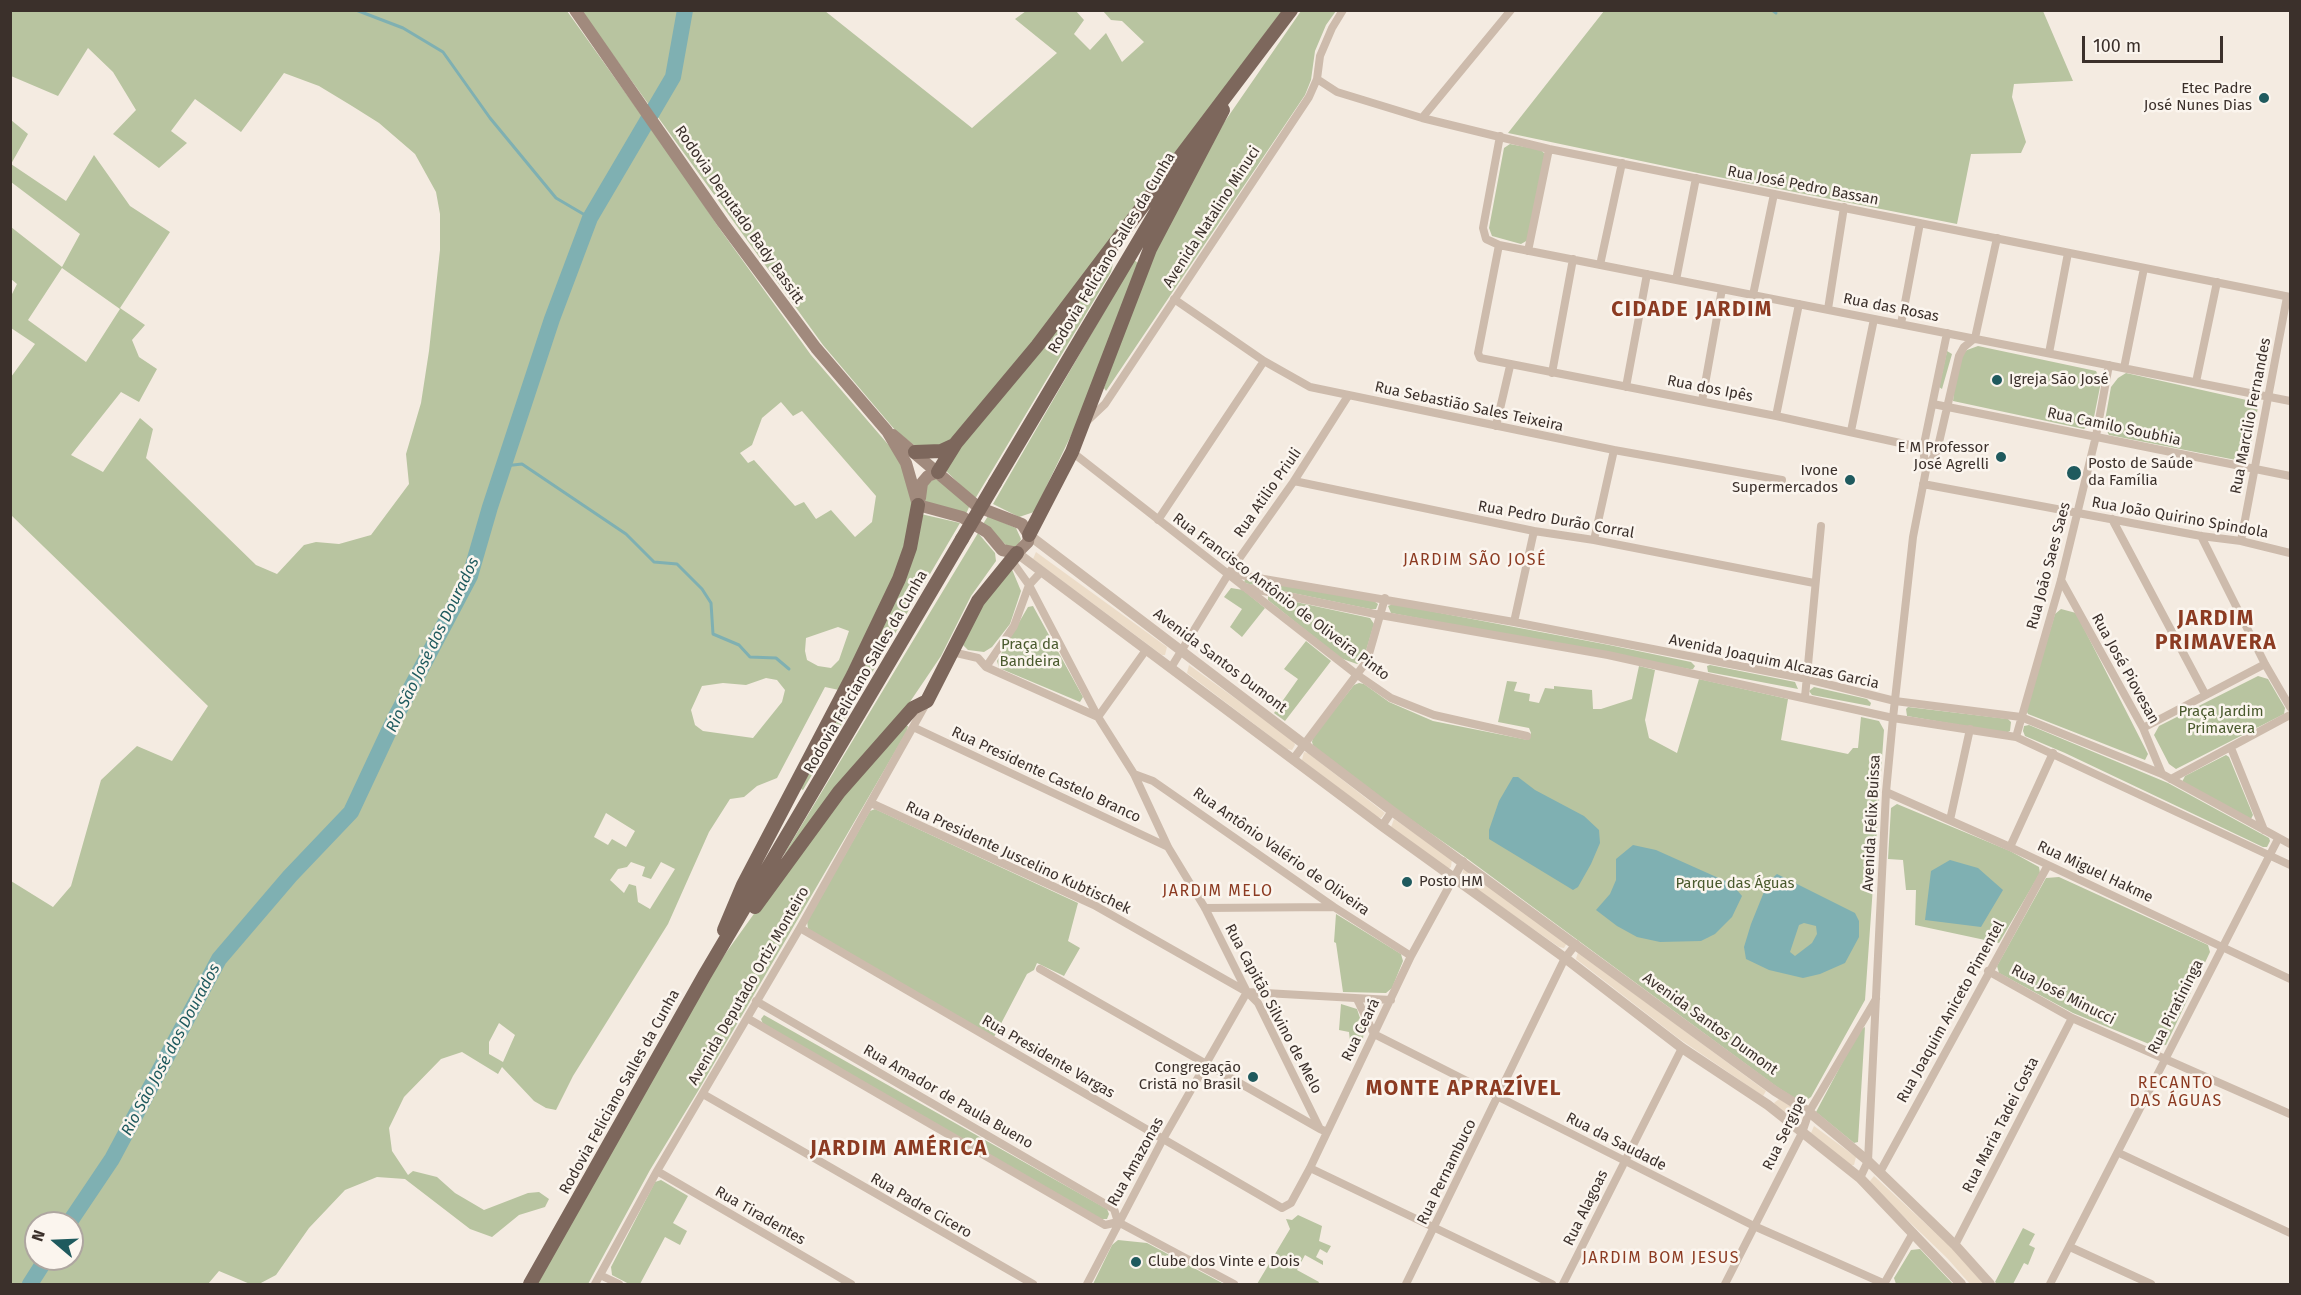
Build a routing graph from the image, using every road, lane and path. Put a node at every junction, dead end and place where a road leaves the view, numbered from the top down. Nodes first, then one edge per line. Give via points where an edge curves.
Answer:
1 (575, 10) edge
2 (1291, 10) edge
3 (1343, 10) edge
4 (1510, 10) edge
5 (1317, 79) junction
6 (1238, 81) junction
7 (1422, 118) junction
8 (1500, 136) junction
9 (1550, 149) junction
10 (1622, 163) junction
11 (1696, 178) junction
12 (1773, 194) junction
13 (1844, 207) junction
14 (1920, 223) junction
15 (1997, 238) junction
16 (1499, 245) junction
17 (1528, 251) junction
18 (2068, 253) junction
19 (1573, 260) junction
20 (1600, 265) junction
21 (2144, 268) junction
22 (1647, 274) junction
23 (1676, 280) junction
24 (2217, 282) junction
25 (1722, 289) junction
26 (1753, 295) junction
27 (2289, 297) edge
28 (1174, 299) junction
29 (1799, 304) junction
30 (1828, 309) junction
31 (1874, 319) junction
32 (1902, 324) junction
33 (1947, 333) junction
34 (1975, 338) junction
35 (2049, 353) junction
36 (1264, 361) junction
37 (2109, 365) junction
38 (1510, 366) junction
39 (2124, 368) junction
40 (1552, 373) junction
41 (2196, 382) junction
42 (1626, 387) junction
43 (1348, 396) junction
44 (2269, 396) junction
45 (1702, 401) junction
46 (2290, 401) edge
47 (1933, 404) junction
48 (1948, 407) junction
49 (1776, 416) junction
50 (1082, 425) junction
51 (1496, 426) junction
52 (887, 431) junction
53 (1851, 431) junction
54 (2096, 436) junction
55 (956, 443) junction
56 (1923, 449) junction
57 (1614, 450) junction
58 (1937, 451) junction
59 (915, 452) junction
60 (1072, 452) junction
61 (2254, 469) junction
62 (1926, 470) junction
63 (938, 472) junction
64 (2290, 476) edge
65 (1782, 480) dead end
66 (1294, 481) junction
67 (1923, 484) junction
68 (922, 502) junction
69 (2078, 513) junction
70 (2112, 519) junction
71 (1158, 520) junction
72 (1821, 526) dead end
73 (1534, 531) junction
74 (1029, 535) junction
75 (2201, 536) junction
76 (1594, 540) junction
77 (2241, 541) junction
78 (2290, 553) edge
79 (1010, 554) junction
80 (1041, 572) junction
81 (1228, 573) junction
82 (2061, 580) junction
83 (1814, 583) junction
84 (1029, 585) junction
85 (1244, 587) junction
86 (1385, 598) junction
87 (1380, 615) junction
88 (1514, 622) junction
89 (1146, 650) junction
90 (952, 652) junction
91 (1182, 652) junction
92 (1704, 661) junction
93 (2265, 664) junction
94 (1172, 666) junction
95 (986, 667) junction
96 (1356, 674) junction
97 (1700, 675) junction
98 (1807, 679) junction
99 (2205, 694) junction
100 (1805, 697) junction
101 (927, 701) junction
102 (1895, 701) junction
103 (2290, 707) edge
104 (2290, 715) edge
105 (1098, 717) junction
106 (2020, 717) junction
107 (1893, 718) junction
108 (913, 727) junction
109 (2143, 728) junction
110 (1970, 729) junction
111 (1527, 736) dead end
112 (2016, 737) junction
113 (1305, 743) junction
114 (2230, 748) junction
115 (2053, 753) junction
116 (1294, 758) junction
117 (1134, 774) junction
118 (2162, 774) junction
119 (2170, 779) junction
120 (1886, 792) junction
121 (871, 803) junction
122 (1392, 812) junction
123 (1950, 819) junction
124 (1382, 826) junction
125 (2265, 831) junction
126 (2278, 839) junction
127 (2290, 844) edge
128 (1168, 847) junction
129 (2010, 847) junction
130 (2268, 855) junction
131 (1462, 861) junction
132 (2048, 865) junction
133 (2290, 865) edge
134 (1453, 877) junction
135 (1334, 907) junction
136 (1205, 908) junction
137 (800, 928) junction
138 (1576, 944) junction
139 (2222, 948) junction
140 (1411, 957) junction
141 (1565, 958) junction
142 (1040, 969) dead end
143 (1988, 972) junction
144 (704, 976) junction
145 (2290, 979) edge
146 (1246, 992) junction
147 (1878, 997) junction
148 (1357, 999) junction
149 (1391, 1000) junction
150 (756, 1001) junction
151 (747, 1018) junction
152 (2072, 1018) junction
153 (1374, 1034) junction
154 (1682, 1048) junction
155 (2166, 1058) junction
156 (1206, 1065) junction
157 (1775, 1091) junction
158 (703, 1094) junction
159 (1499, 1097) junction
160 (1768, 1105) junction
161 (1809, 1112) junction
162 (2290, 1114) edge
163 (1324, 1131) junction
164 (1802, 1133) junction
165 (1163, 1139) junction
166 (2119, 1153) junction
167 (1868, 1161) junction
168 (1624, 1162) junction
169 (1310, 1168) junction
170 (657, 1172) junction
171 (1880, 1172) junction
172 (1860, 1178) junction
173 (1282, 1208) joint
174 (1118, 1222) junction
175 (1754, 1226) junction
176 (1435, 1227) junction
177 (1913, 1233) junction
178 (2290, 1233) edge
179 (1955, 1245) junction
180 (2070, 1247) junction
181 (600, 1275) junction
182 (530, 1284) edge
183 (595, 1284) edge
184 (618, 1284) edge
185 (850, 1284) edge
186 (1033, 1284) edge
187 (1087, 1284) edge
188 (1234, 1284) edge
189 (1406, 1284) edge
190 (1552, 1284) edge
191 (1563, 1284) edge
192 (1725, 1284) edge
193 (1885, 1284) edge
194 (1961, 1284) edge
195 (1990, 1284) edge
196 (2050, 1284) edge
197 (2151, 1284) edge

1 - 52 main road, Rodovia Deputado Bady Bassitt via 723,223 816,348
2 - 6 main road
3 - 5 street, Avenida Natalino Minuci via 1320,56
4 - 7 street
5 - 7 street, Rua José Pedro Bassan via 1337,92
5 - 28 street, Avenida Natalino Minuci via 1309,97
6 - 50 main road via 1150,249
6 - 55 main road via 1037,346
6 - 144 main road, Rodovia Feliciano Salles da Cunha, bridge via 1189,156
7 - 8 street, Rua José Pedro Bassan
8 - 9 street, Rua José Pedro Bassan
8 - 16 street, Rua das Rosas via 1484,228 1486,239
9 - 10 street, Rua José Pedro Bassan
9 - 17 street
10 - 11 street, Rua José Pedro Bassan
10 - 20 street
11 - 12 street, Rua José Pedro Bassan
11 - 23 street
12 - 13 street, Rua José Pedro Bassan
12 - 26 street
13 - 14 street, Rua José Pedro Bassan
13 - 30 street
14 - 15 street, Rua José Pedro Bassan
14 - 32 street
15 - 18 street, Rua José Pedro Bassan
15 - 34 street
16 - 17 street, Rua das Rosas
16 - 38 street, Rua dos Ipês via 1478,356
17 - 19 street, Rua das Rosas
18 - 21 street, Rua José Pedro Bassan
18 - 35 street
19 - 20 street, Rua das Rosas
19 - 40 street
20 - 22 street, Rua das Rosas
21 - 24 street, Rua José Pedro Bassan
21 - 39 street
22 - 23 street, Rua das Rosas
22 - 42 street
23 - 25 street, Rua das Rosas
24 - 27 street, Rua José Pedro Bassan
24 - 41 street
25 - 26 street, Rua das Rosas
25 - 45 street
26 - 29 street, Rua das Rosas
27 - 44 street, Rua Marcilio Fernandes
28 - 36 street, Rua Sebastião Sales Teixeira
28 - 50 street, Avenida Natalino Minuci via 1105,404
29 - 30 street, Rua das Rosas
29 - 49 street
30 - 31 street, Rua das Rosas
31 - 32 street, Rua das Rosas
31 - 53 street
32 - 33 street, Rua das Rosas
33 - 34 street, Rua das Rosas
33 - 47 street
34 - 35 street, Rua das Rosas
34 - 48 street, Avenida Félix Buissa via 1959,356
35 - 37 street, Rua das Rosas
36 - 43 street, Rua Sebastião Sales Teixeira via 1310,387
36 - 71 street
37 - 39 street, Rua das Rosas
37 - 54 street, Rua João Saes Saes
38 - 40 street, Rua dos Ipês
38 - 51 street
39 - 41 street, Rua das Rosas
40 - 42 street, Rua dos Ipês
41 - 44 street, Rua das Rosas
42 - 45 street, Rua dos Ipês
43 - 51 street, Rua Sebastião Sales Teixeira
43 - 66 street, Rua Atilio Priuli
44 - 46 street, Rua das Rosas
44 - 61 street, Rua Marcilio Fernandes
45 - 49 street, Rua dos Ipês
47 - 48 street, Rua Camilo Soubhia
47 - 56 street
48 - 54 street, Rua Camilo Soubhia
48 - 58 street, Avenida Félix Buissa
49 - 53 street, Rua dos Ipês
50 - 60 main road
51 - 57 street, Rua Sebastião Sales Teixeira
52 - 59 main road, Rodovia Deputado Bady Bassitt
52 - 68 main road, Rodovia Deputado Bady Bassitt
53 - 56 street, Rua dos Ipês
54 - 61 street, Rua Camilo Soubhia
54 - 69 street, Rua João Saes Saes
55 - 59 main road via 941,451
55 - 63 main road
56 - 58 street, Rua dos Ipês
56 - 62 street, Avenida Félix Buissa
57 - 65 street, Rua Sebastião Sales Teixeira
57 - 76 street
58 - 62 street, Avenida Félix Buissa
59 - 63 main road, Rodovia Deputado Bady Bassitt
60 - 71 street, Rua Francisco Antônio de Oliveira Pinto
60 - 74 main road
61 - 64 street, Rua Camilo Soubhia
61 - 77 street, Rua Marcilio Fernandes
62 - 67 street, Avenida Félix Buissa
63 - 68 main road via 928,476
63 - 74 main road, Rodovia Deputado Bady Bassitt via 978,507 1022,524
66 - 73 street, Rua Pedro Durão Corral
66 - 81 street, Rua Atilio Priuli
67 - 69 street, Rua João Quirino Spindola
67 - 102 street, Avenida Félix Buissa via 1913,537
68 - 79 main road via 974,523
68 - 144 main road via 899,579 743,885
69 - 70 street, Rua João Quirino Spindola
69 - 82 street, Rua João Saes Saes
70 - 75 street, Rua João Quirino Spindola
70 - 99 street
71 - 81 street, Rua Francisco Antônio de Oliveira Pinto
72 - 83 street
73 - 76 street, Rua Pedro Durão Corral
73 - 88 street
74 - 79 main road via 1028,542
74 - 91 street, Avenida Santos Dumont
75 - 77 street, Rua João Quirino Spindola
75 - 93 street
76 - 83 street, Rua Pedro Durão Corral
77 - 78 street, Rua João Quirino Spindola
79 - 80 street
79 - 84 street, Rua Capitão Silvino de Melo
79 - 90 main road via 978,601
80 - 84 street
80 - 89 street
81 - 85 street, Rua Francisco Antônio de Oliveira Pinto
81 - 86 street, Avenida Joaquim Alcazas Garcia
81 - 91 street, Rua Atilio Priuli
82 - 106 street, Rua João Saes Saes
82 - 109 street, Rua José Piovesan
83 - 98 street
84 - 95 street via 1014,626
84 - 105 street, Rua Capitão Silvino de Melo
85 - 87 street, Avenida Joaquim Alcazas Garcia
85 - 96 street, Rua Francisco Antônio de Oliveira Pinto
86 - 87 street
86 - 88 street, Avenida Joaquim Alcazas Garcia
87 - 96 street via 1366,661
87 - 97 street, Avenida Joaquim Alcazas Garcia
88 - 92 street, Avenida Joaquim Alcazas Garcia
89 - 94 street
89 - 105 street
90 - 95 street via 978,658
90 - 101 main road
91 - 94 street, Rua Atilio Priuli
91 - 113 street, Avenida Santos Dumont
92 - 97 street
92 - 98 street, Avenida Joaquim Alcazas Garcia
93 - 99 street
93 - 103 street
94 - 116 street
95 - 105 street
96 - 111 street, Rua Francisco Antônio de Oliveira Pinto via 1391,698 1434,716
96 - 113 street
97 - 100 street, Avenida Joaquim Alcazas Garcia
98 - 100 street
98 - 102 street, Avenida Joaquim Alcazas Garcia
99 - 109 street
100 - 107 street, Avenida Joaquim Alcazas Garcia
101 - 108 street, Avenida Deputado Ortiz Monteiro
101 - 144 main road via 913,708 838,792
102 - 106 street, Avenida Joaquim Alcazas Garcia
102 - 107 street, Avenida Félix Buissa
104 - 114 street
105 - 117 street, Rua Capitão Silvino de Melo
106 - 112 street, Rua João Saes Saes
106 - 118 street, Avenida Joaquim Alcazas Garcia
107 - 110 street, Avenida Joaquim Alcazas Garcia
107 - 120 street, Avenida Félix Buissa
108 - 121 street, Avenida Deputado Ortiz Monteiro
108 - 128 street, Rua Presidente Castelo Branco
109 - 118 street, Rua José Piovesan
110 - 112 street, Avenida Joaquim Alcazas Garcia
110 - 123 street
112 - 115 street, Avenida Joaquim Alcazas Garcia
113 - 116 street
113 - 122 street, Avenida Santos Dumont
114 - 119 street
114 - 125 street
115 - 129 street
115 - 130 street, Avenida Joaquim Alcazas Garcia
116 - 124 street
117 - 128 street, Rua Capitão Silvino de Melo
117 - 135 street, Rua Antônio Valério de Oliveira via 1153,781
118 - 119 street, Avenida Joaquim Alcazas Garcia
119 - 125 street, Avenida Joaquim Alcazas Garcia
120 - 123 street, Rua Miguel Hakme
120 - 147 street, Avenida Félix Buissa
121 - 137 street, Avenida Deputado Ortiz Monteiro
121 - 146 street, Rua Presidente Juscelino Kubtischek via 1094,905
122 - 124 street
122 - 131 street, Avenida Santos Dumont
123 - 129 street, Rua Miguel Hakme
124 - 134 street
125 - 126 street, Avenida Joaquim Alcazas Garcia
126 - 127 street, Avenida Joaquim Alcazas Garcia
126 - 130 street, Rua Piratininga
128 - 136 street, Rua Capitão Silvino de Melo
129 - 132 street, Rua Miguel Hakme
130 - 133 street, Avenida Joaquim Alcazas Garcia
130 - 139 street, Rua Piratininga
131 - 134 street, Rua Ceará
131 - 138 street, Avenida Santos Dumont
132 - 139 street, Rua Miguel Hakme
132 - 143 street, Rua Joaquim Aniceto Pimentel
134 - 140 street, Rua Ceará
134 - 141 street
135 - 136 street
135 - 140 street, Rua Antônio Valério de Oliveira
136 - 146 street, Rua Capitão Silvino de Melo
137 - 150 street, Avenida Deputado Ortiz Monteiro
137 - 165 street, Rua Presidente Vargas
138 - 141 street, Rua Pernambuco
138 - 157 street, Avenida Santos Dumont
139 - 145 street, Rua Miguel Hakme
139 - 155 street, Rua Piratininga
140 - 149 street, Rua Ceará
141 - 154 street
141 - 159 street, Rua Pernambuco
142 - 156 street
143 - 152 street, Rua José Minucci
143 - 171 street, Rua Joaquim Aniceto Pimentel
144 - 182 main road, Rodovia Feliciano Salles da Cunha
146 - 148 street, Rua Presidente Juscelino Kubtischek
146 - 156 street, Rua Amazonas
146 - 163 street, Rua Capitão Silvino de Melo via 1258,1003
147 - 161 street, Rua Sergipe
147 - 167 street, Avenida Félix Buissa
148 - 149 street, Rua Presidente Juscelino Kubtischek
148 - 153 street
149 - 153 street, Rua Ceará
150 - 151 street, Avenida Deputado Ortiz Monteiro
150 - 174 street, Rua Amador de Paula Bueno via 1114,1209
151 - 158 street, Avenida Deputado Ortiz Monteiro
151 - 174 street, Rua Amador de Paula Bueno via 1105,1225
152 - 155 street, Rua José Minucci
152 - 179 street, Rua Maria Tadei Costa
153 - 159 street, Rua da Saudade
153 - 163 street, Rua Ceará
154 - 160 street
154 - 168 street, Rua Alagoas
155 - 162 street, Rua José Minucci
155 - 166 street, Rua Piratininga
156 - 163 street
156 - 165 street, Rua Amazonas
157 - 160 street
157 - 161 street, Avenida Santos Dumont
158 - 170 street, Avenida Deputado Ortiz Monteiro
158 - 186 street, Rua Padre Cicero
159 - 168 street, Rua da Saudade
159 - 176 street, Rua Pernambuco
160 - 164 street
161 - 164 street, Rua Sergipe
161 - 167 street, Avenida Santos Dumont
163 - 169 street, Rua Ceará
164 - 172 street
164 - 175 street, Rua Sergipe
165 - 173 street, Rua Presidente Vargas
165 - 174 street, Rua Amazonas
166 - 178 street
166 - 180 street, Rua Piratininga
167 - 171 street, Avenida Santos Dumont
167 - 172 street, Avenida Félix Buissa
168 - 175 street, Rua da Saudade
168 - 191 street, Rua Alagoas
169 - 173 street, Rua Ceará via 1291,1203
169 - 176 street
170 - 181 street, Avenida Deputado Ortiz Monteiro
170 - 185 street, Rua Tiradentes
171 - 179 street, Avenida Santos Dumont
172 - 177 street
174 - 187 street, Rua Amazonas
174 - 188 street, Rua Amador de Paula Bueno
175 - 192 street, Rua Sergipe
175 - 193 street, Rua da Saudade
176 - 189 street, Rua Pernambuco
176 - 190 street
177 - 193 street
177 - 194 street
179 - 195 street, Avenida Santos Dumont
180 - 196 street, Rua Piratininga
180 - 197 street
181 - 183 street, Avenida Deputado Ortiz Monteiro
181 - 184 street

